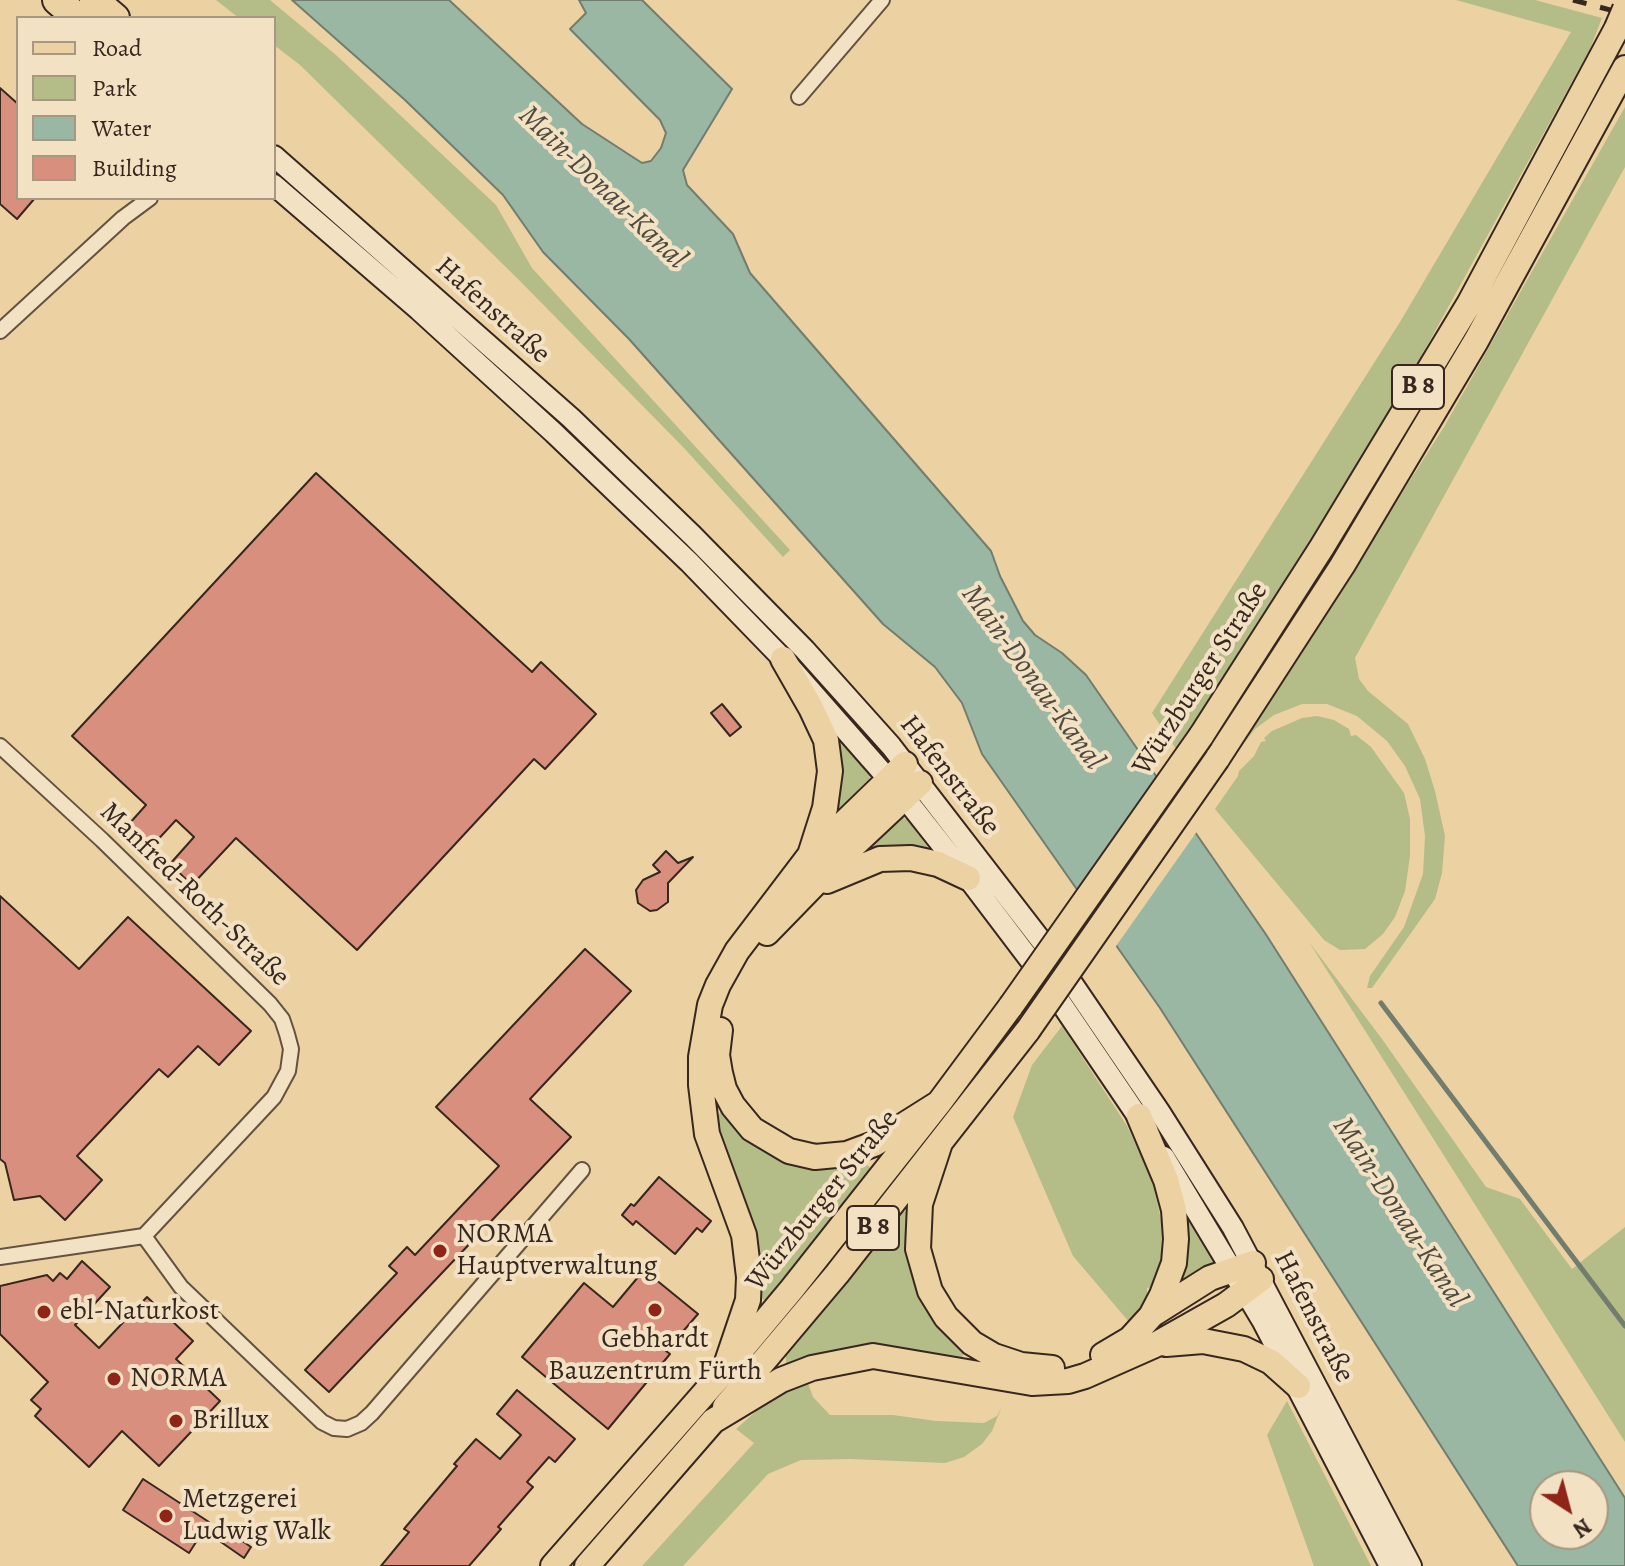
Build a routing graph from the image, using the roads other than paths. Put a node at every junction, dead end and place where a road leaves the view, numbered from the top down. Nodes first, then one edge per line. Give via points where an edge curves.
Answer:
1 (57, 0) edge
2 (94, 0) edge
3 (882, 0) edge
4 (76, 16) edge
5 (113, 16) edge
6 (1621, 19) edge
7 (1625, 68) edge
8 (799, 97) dead end
9 (276, 158) edge
10 (276, 187) edge
11 (137, 200) edge
12 (147, 200) edge
13 (123, 218) junction
14 (0, 331) edge
15 (783, 659) junction
16 (0, 746) edge
17 (904, 781) junction
18 (810, 855) junction
19 (968, 878) junction
20 (807, 892) junction
21 (939, 1103) junction
22 (1139, 1116) junction
23 (940, 1143) junction
24 (582, 1170) dead end
25 (144, 1236) junction
26 (0, 1257) edge
27 (1248, 1276) junction
28 (1151, 1316) junction
29 (1155, 1345) junction
30 (724, 1371) junction
31 (1298, 1386) junction
32 (713, 1421) junction
33 (553, 1566) edge
34 (587, 1566) edge
35 (1390, 1566) edge
36 (1411, 1566) edge

1 - 4 highway
2 - 5 highway
3 - 8 street
6 - 21 main road, Würzburger Straße / B 8, bridge via 1469,304 1322,547 1201,736
7 - 23 main road, Würzburger Straße / B 8, bridge via 1476,341 1342,566 1217,759 1028,1030
9 - 17 main road, Hafenstraße via 571,418 682,525 805,650
10 - 15 main road, Hafenstraße via 554,433
11 - 13 street
12 - 13 street
13 - 14 street
15 - 17 main road, Hafenstraße
15 - 18 main road via 821,725 829,754 829,791
16 - 25 street, Manfred-Roth-Straße via 270,1004 287,1034 288,1071 274,1097
17 - 18 main road
17 - 19 main road, Hafenstraße
17 - 20 main road
17 - 27 main road, Hafenstraße via 1057,961 1159,1111
18 - 30 main road via 737,951 718,985 705,1030 701,1085 707,1134 748,1252 748,1300
19 - 20 main road via 911,858 880,859
19 - 22 main road, Hafenstraße
20 - 21 main road via 765,934 728,1000 717,1055 733,1106 762,1137 815,1157 874,1144
21 - 30 main road, Würzburger Straße / B 8
22 - 27 main road, Hafenstraße
22 - 28 main road via 1166,1180 1176,1239 1174,1263
23 - 28 main road via 920,1204 918,1249 930,1291 972,1343 1021,1365 1074,1365 1130,1339
23 - 32 main road, Würzburger Straße / B 8
24 - 25 street via 372,1413 347,1429 322,1422 181,1287
25 - 26 street
27 - 28 main road via 1210,1278
27 - 29 main road
27 - 31 main road, Hafenstraße
27 - 36 main road, Hafenstraße
29 - 31 main road via 1203,1341 1244,1349 1271,1362
29 - 32 main road via 1085,1376 1032,1383 873,1356 842,1361 781,1380
30 - 33 main road, B 8
31 - 35 main road, Hafenstraße
32 - 34 main road, B 8

